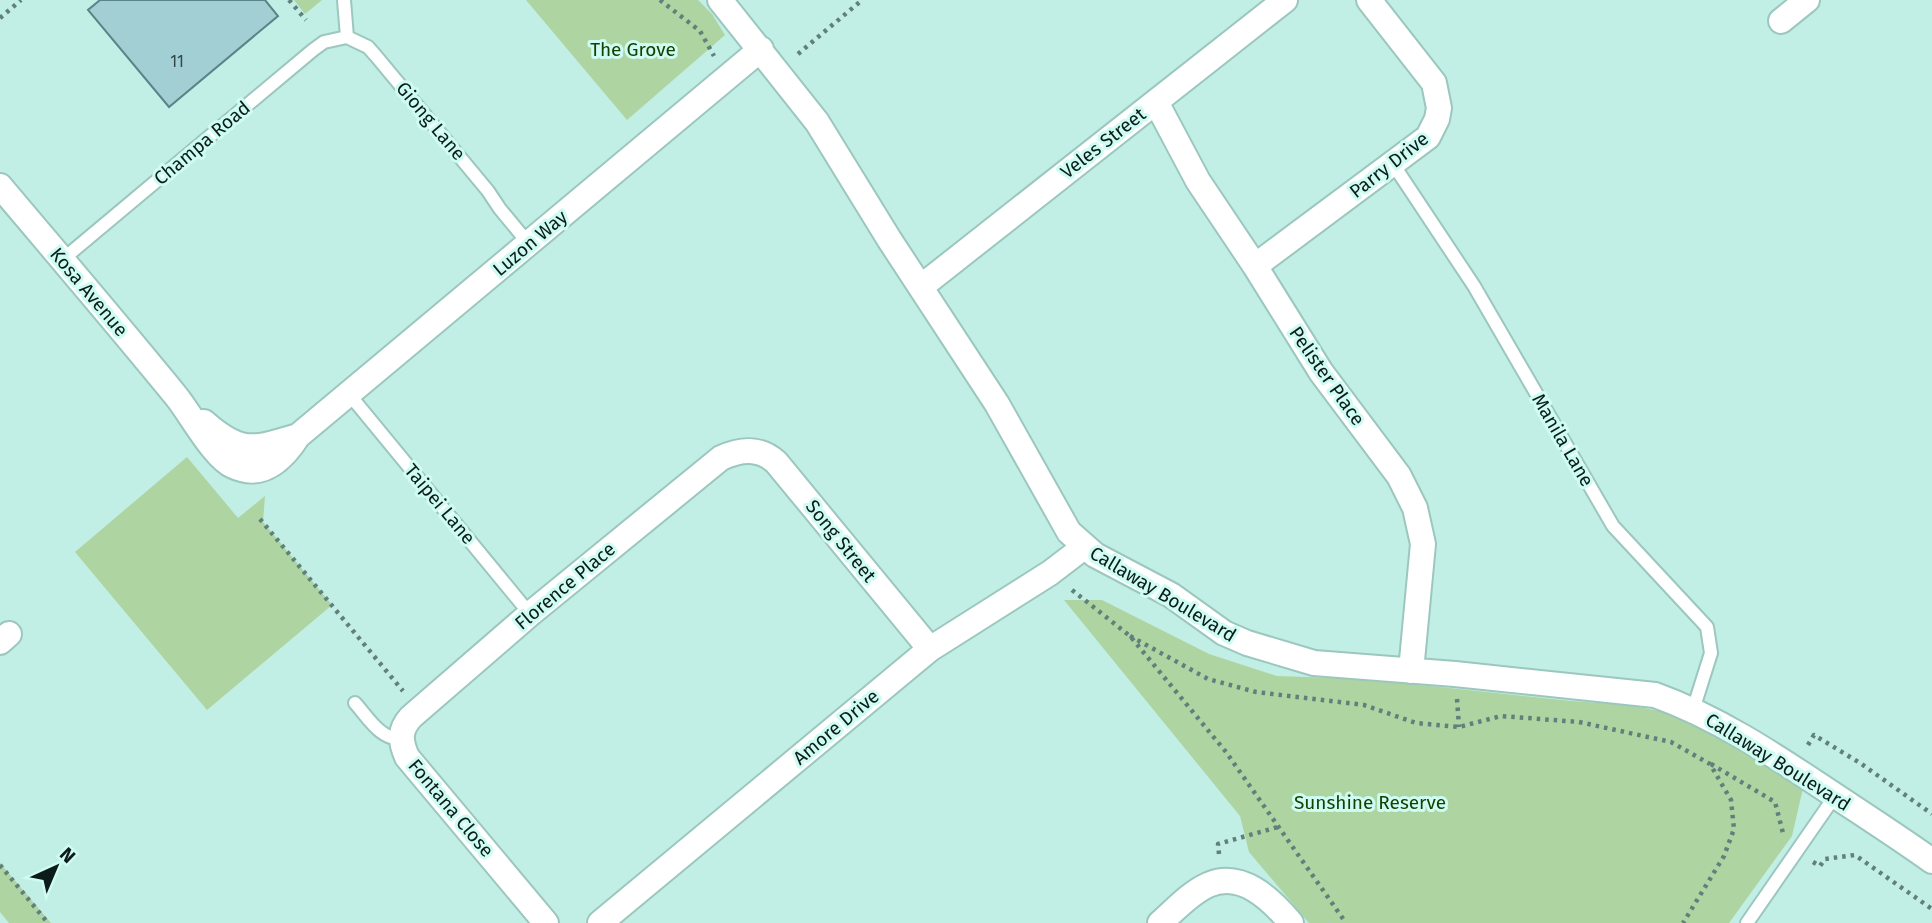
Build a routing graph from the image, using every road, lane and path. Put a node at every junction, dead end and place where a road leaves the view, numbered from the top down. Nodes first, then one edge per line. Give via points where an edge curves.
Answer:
1 (21, 0) edge
2 (289, 0) edge
3 (344, 0) edge
4 (660, 0) edge
5 (720, 0) edge
6 (862, 0) edge
7 (1285, 0) edge
8 (1369, 0) edge
9 (1807, 0) edge
10 (0, 18) edge
11 (306, 20) dead end
12 (1781, 21) dead end
13 (347, 37) junction
14 (761, 49) junction
15 (778, 72) junction
16 (728, 76) junction
17 (1156, 102) junction
18 (1393, 164) junction
19 (0, 187) edge
20 (529, 244) junction
21 (62, 260) junction
22 (1255, 265) junction
23 (922, 286) junction
24 (349, 394) junction
25 (743, 450) joint
26 (244, 458) joint
27 (260, 519) dead end
28 (1084, 547) junction
29 (1050, 573) junction
30 (530, 614) junction
31 (1130, 636) junction
32 (930, 649) junction
33 (1411, 671) junction
34 (355, 703) dead end
35 (419, 710) junction
36 (1693, 710) junction
37 (401, 738) junction
38 (1795, 769) junction
39 (1835, 796) junction
40 (1932, 814) edge
41 (1278, 827) junction
42 (1218, 844) dead end
43 (1932, 861) edge
44 (0, 865) edge
45 (47, 923) edge
46 (546, 923) edge
47 (600, 923) edge
48 (1160, 923) edge
49 (1291, 923) edge
50 (1346, 923) edge
51 (1683, 923) edge
52 (1747, 923) edge

1 - 10 path
2 - 11 path
3 - 13 lane
4 - 16 path via 700,31
5 - 14 street, Callaway Boulevard
6 - 15 path
7 - 17 street, Veles Street
8 - 18 street, Parry Drive via 1434,83 1438,99 1437,119 1428,137
9 - 12 street
13 - 20 lane, Giong Lane via 376,56
13 - 21 lane, Champa Road via 324,42 313,50
14 - 15 street, Callaway Boulevard
14 - 16 street, Luzon Way
15 - 23 street, Callaway Boulevard via 817,122
16 - 20 street, Luzon Way
17 - 22 street, Pelister Place via 1198,181
17 - 23 street, Veles Street
18 - 22 street, Parry Drive
18 - 36 lane, Manila Lane via 1474,286 1613,526 1707,627 1711,653
19 - 21 street, Kosa Avenue
20 - 24 street, Luzon Way
21 - 26 street, Kosa Avenue via 178,398
22 - 33 street, Pelister Place via 1321,372 1399,476 1415,508 1423,544
23 - 28 street, Callaway Boulevard via 997,404 1069,532
24 - 26 street, Luzon Way via 299,436 261,447
24 - 30 lane, Taipei Lane
25 - 30 street, Florence Place via 714,463
25 - 32 street, Song Street via 768,454 776,462
27 - 35 path
28 - 29 street, Amore Drive
28 - 33 street, Callaway Boulevard via 1247,643 1314,663
29 - 31 path
29 - 32 street, Amore Drive
30 - 35 street, Florence Place
31 - 41 path via 1226,752
31 - 51 path via 1208,679 1256,692 1364,705 1416,723 1460,727 1501,716 1579,722 1671,741 1710,764 1731,800 1734,829 1724,856
32 - 47 street, Amore Drive
33 - 36 street, Callaway Boulevard via 1655,695
34 - 37 lane, Fontana Close via 383,734
35 - 37 street, Florence Place via 403,727
36 - 38 street, Callaway Boulevard
37 - 46 street, Fontana Close via 411,762
38 - 39 street, Callaway Boulevard
38 - 40 path via 1814,735
39 - 43 street, Callaway Boulevard
39 - 52 lane
41 - 42 path
41 - 50 path
44 - 45 path
48 - 49 street via 1208,885 1230,880 1266,897

